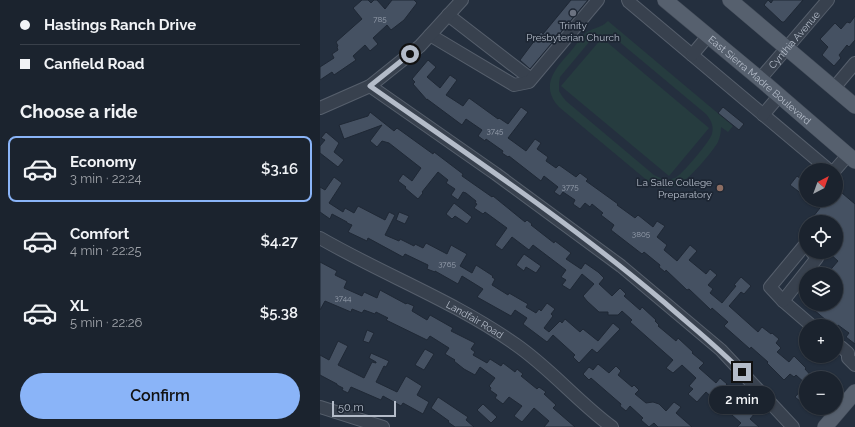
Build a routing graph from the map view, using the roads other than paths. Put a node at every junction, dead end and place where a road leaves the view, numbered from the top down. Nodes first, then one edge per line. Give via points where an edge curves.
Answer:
1 (598, 0) edge
2 (628, 0) edge
3 (664, 0) edge
4 (730, 0) edge
5 (828, 0) edge
6 (456, 2) edge
7 (448, 15) junction
8 (430, 35) junction
9 (708, 36) junction
10 (787, 48) junction
11 (692, 55) junction
12 (855, 63) edge
13 (531, 79) junction
14 (760, 79) junction
15 (370, 86) junction
16 (834, 88) junction
17 (779, 96) junction
18 (855, 106) edge
19 (320, 108) edge
20 (763, 115) junction
21 (851, 158) edge
22 (821, 163) edge
23 (320, 238) edge
24 (799, 252) edge
25 (816, 259) edge
26 (783, 301) junction
27 (804, 319) edge
28 (843, 349) edge
29 (851, 361) edge
30 (855, 392) edge
31 (320, 407) edge
32 (383, 427) edge
33 (612, 427) edge
34 (793, 427) edge
35 (825, 427) edge

1 - 13 street
2 - 11 street
3 - 9 main road, East Sierra Madre Boulevard
4 - 10 main road
5 - 10 street, Cynthia Avenue
6 - 7 street
7 - 8 street
7 - 13 street
8 - 13 street via 514,85 529,82
8 - 15 street
9 - 11 street
9 - 14 main road, East Sierra Madre Boulevard
10 - 14 street, Cynthia Avenue
10 - 16 main road
11 - 20 street
12 - 16 street
14 - 17 main road, East Sierra Madre Boulevard
15 - 19 street
15 - 34 street via 621,266 721,350
16 - 18 main road
17 - 20 street
17 - 21 main road, East Sierra Madre Boulevard
20 - 22 street
23 - 33 street, Landfair Road via 467,314 516,344 595,415
24 - 26 street via 771,286
25 - 26 street
26 - 27 street
28 - 29 street
30 - 35 main road
31 - 32 street

